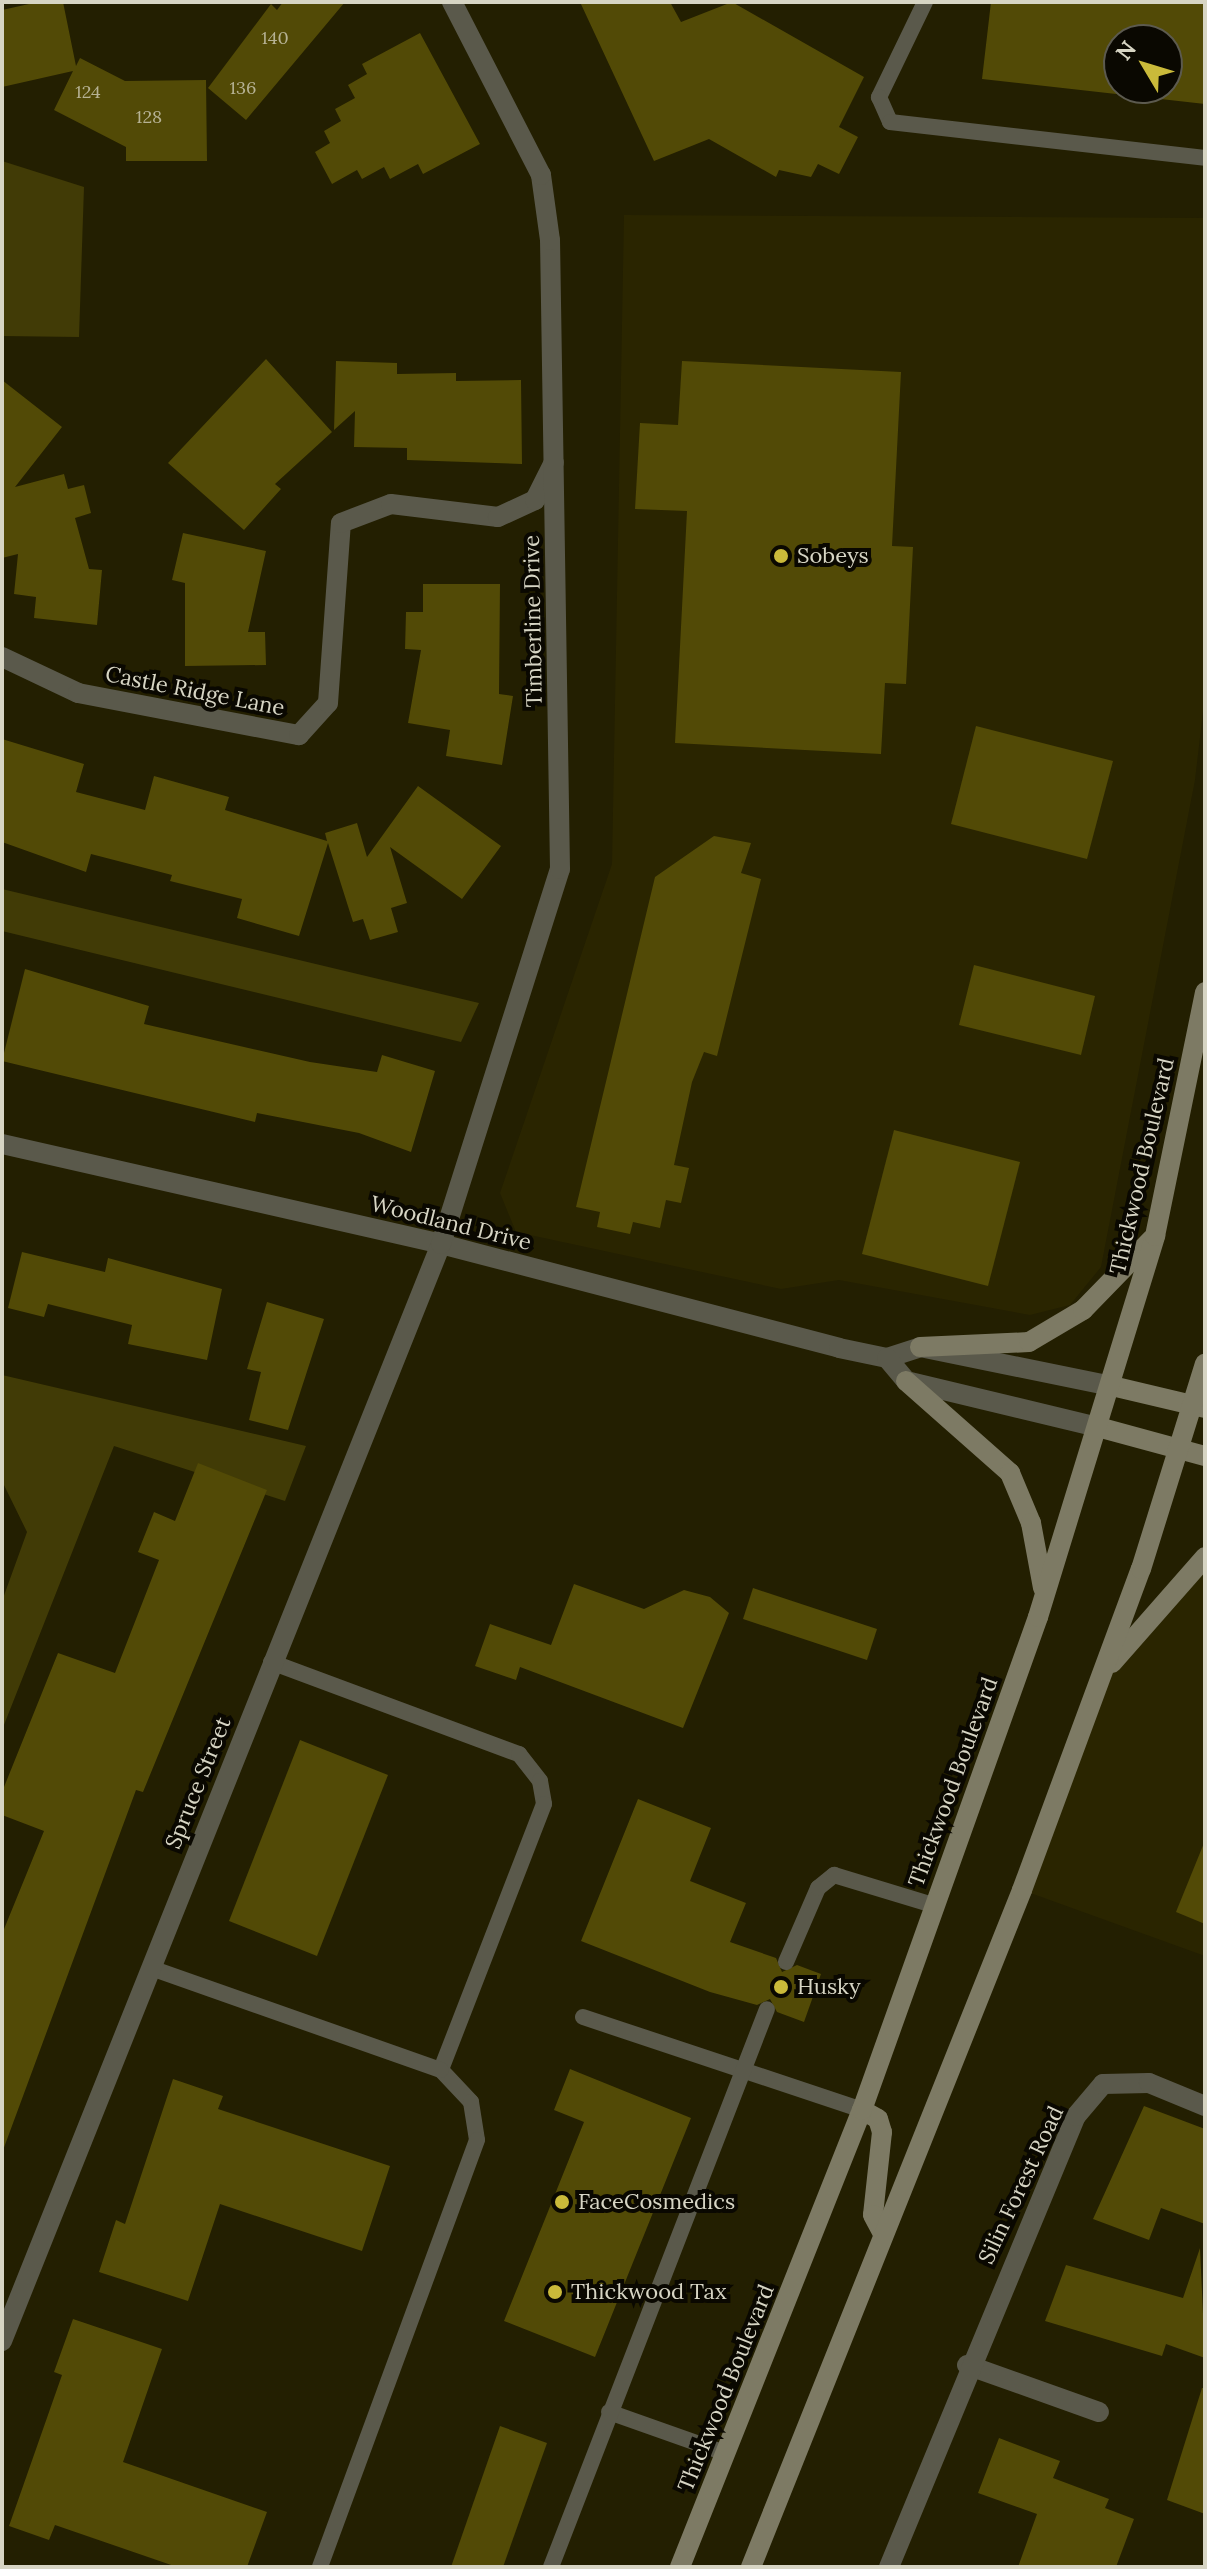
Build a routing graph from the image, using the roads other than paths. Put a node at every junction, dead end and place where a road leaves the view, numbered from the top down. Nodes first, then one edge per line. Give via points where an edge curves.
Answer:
1 (452, 2) edge
2 (925, 2) edge
3 (1205, 158) edge
4 (556, 458) junction
5 (2, 657) edge
6 (1205, 992) edge
7 (2, 1144) edge
8 (1155, 1236) junction
9 (441, 1244) junction
10 (920, 1347) junction
11 (887, 1358) junction
12 (1205, 1364) edge
13 (906, 1381) junction
14 (1112, 1386) junction
15 (1199, 1406) edge
16 (1098, 1427) junction
17 (1180, 1449) junction
18 (1205, 1456) edge
19 (1205, 1557) edge
20 (1044, 1592) junction
21 (271, 1662) junction
22 (1102, 1675) junction
23 (933, 1905) junction
24 (786, 1962) dead end
25 (151, 1968) junction
26 (767, 2009) dead end
27 (583, 2017) dead end
28 (441, 2070) junction
29 (743, 2071) junction
30 (1205, 2106) edge
31 (862, 2110) junction
32 (883, 2234) junction
33 (2, 2341) edge
34 (967, 2365) junction
35 (609, 2412) junction
36 (1099, 2412) dead end
37 (725, 2453) junction
38 (320, 2567) edge
39 (551, 2567) edge
40 (680, 2567) edge
41 (751, 2567) edge
42 (889, 2567) edge

1 - 4 street, Timberline Drive via 541,175
2 - 3 lane via 879,97 890,122
4 - 5 street, Castle Ridge Lane via 535,500 498,517 391,504 341,523 328,703 299,735 78,693
4 - 9 street, Timberline Drive via 560,869
6 - 8 main road, Thickwood Boulevard
7 - 9 street, Woodland Drive
8 - 10 main road via 1083,1310 1051,1332 1029,1342
8 - 14 main road, Thickwood Boulevard
9 - 11 street, Woodland Drive
9 - 21 street, Spruce Street
10 - 11 street
10 - 14 street
11 - 13 street
12 - 15 main road
13 - 16 street
13 - 20 main road via 1010,1473 1031,1523
14 - 15 main road
14 - 16 main road, Thickwood Boulevard
15 - 17 main road
16 - 17 main road
16 - 20 main road, Thickwood Boulevard
17 - 18 main road
17 - 22 main road
19 - 22 main road
20 - 23 main road, Thickwood Boulevard
21 - 25 street, Spruce Street
21 - 28 lane via 519,1754 540,1781 544,1804
22 - 32 main road
23 - 24 lane via 834,1875 818,1888
23 - 31 main road, Thickwood Boulevard
25 - 28 lane
25 - 33 street, Spruce Street
26 - 29 lane
27 - 29 lane
28 - 38 lane via 471,2102 477,2140
29 - 31 lane
29 - 35 lane
30 - 34 street, Silin Forest Road via 1149,2083 1103,2084 1076,2116
31 - 32 main road via 878,2119 882,2132 873,2215
31 - 37 main road, Thickwood Boulevard
32 - 41 main road
34 - 36 street
34 - 42 street, Silin Forest Road
35 - 37 lane
35 - 39 lane
37 - 40 main road, Thickwood Boulevard

